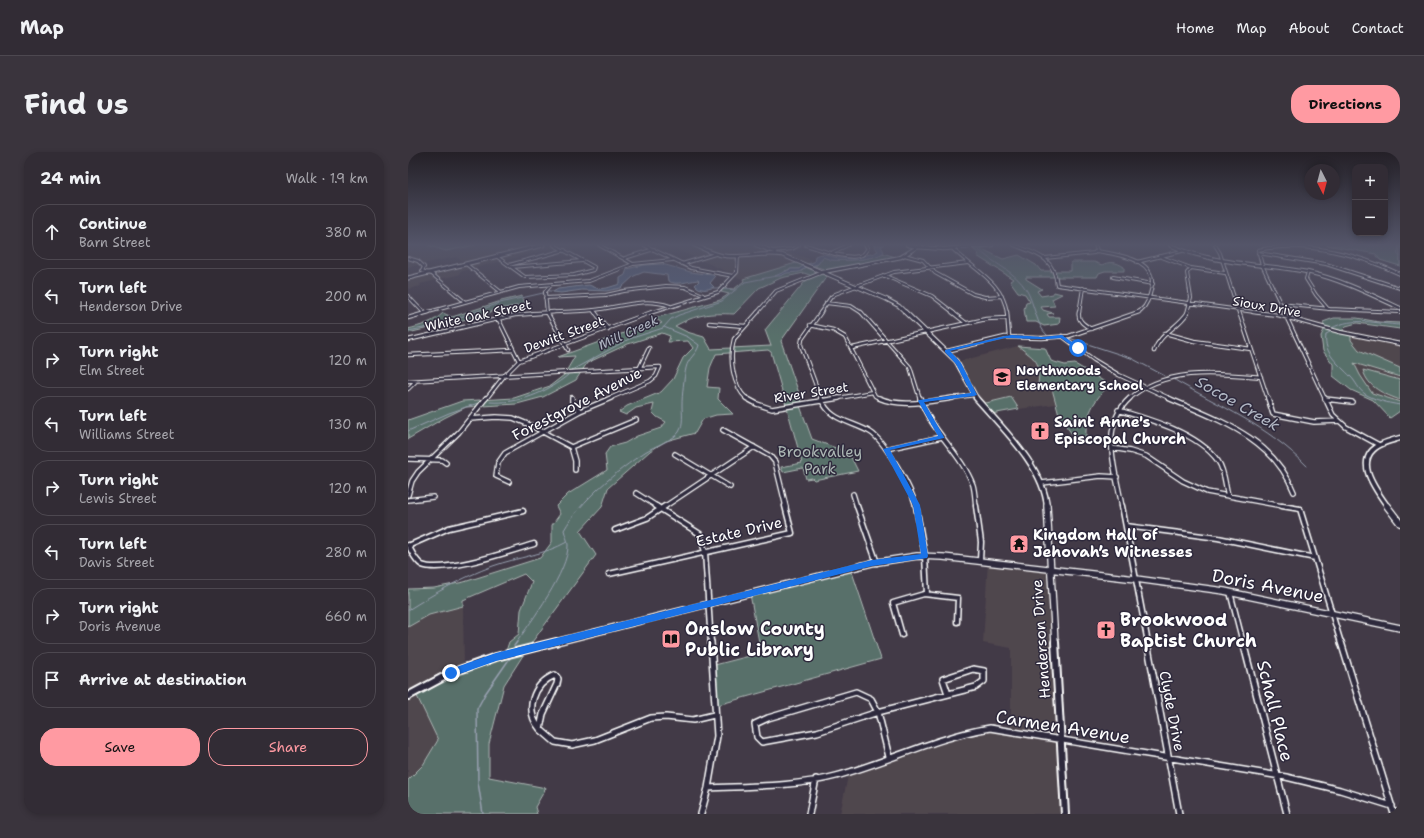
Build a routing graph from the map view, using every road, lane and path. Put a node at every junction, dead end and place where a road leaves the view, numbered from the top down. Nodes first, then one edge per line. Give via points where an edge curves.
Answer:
1 (434, 276) edge
2 (481, 276) edge
3 (524, 276) edge
4 (556, 276) edge
5 (602, 276) edge
6 (733, 276) edge
7 (813, 276) edge
8 (832, 276) edge
9 (881, 276) edge
10 (885, 276) edge
11 (940, 276) edge
12 (986, 276) edge
13 (1056, 276) edge
14 (1153, 276) edge
15 (1189, 276) edge
16 (1226, 276) edge
17 (1267, 276) edge
18 (1307, 276) edge
19 (1321, 276) edge
20 (1365, 276) edge
21 (1112, 277) dead end
22 (553, 283) junction
23 (1153, 284) junction
24 (855, 286) junction
25 (1082, 288) junction
26 (1400, 288) edge
27 (501, 292) junction
28 (705, 295) junction
29 (408, 296) edge
30 (1002, 296) junction
31 (1149, 297) junction
32 (545, 298) junction
33 (465, 302) junction
34 (826, 303) junction
35 (1190, 304) junction
36 (1280, 304) junction
37 (670, 306) junction
38 (1400, 308) edge
39 (1328, 309) junction
40 (593, 310) junction
41 (1237, 310) junction
42 (546, 311) junction
43 (1400, 312) edge
44 (424, 313) junction
45 (1286, 317) junction
46 (408, 318) edge
47 (498, 318) junction
48 (1007, 318) junction
49 (710, 323) dead end
50 (966, 323) junction
51 (810, 325) junction
52 (745, 326) junction
53 (608, 329) junction
54 (1091, 329) junction
55 (927, 332) junction
56 (1164, 333) junction
57 (1062, 336) junction
58 (1009, 337) junction
59 (408, 340) edge
60 (887, 341) junction
61 (566, 344) junction
62 (1400, 344) edge
63 (649, 348) dead end
64 (852, 348) junction
65 (1251, 349) junction
66 (513, 350) junction
67 (568, 350) dead end
68 (1154, 350) dead end
69 (947, 351) junction
70 (408, 355) edge
71 (519, 361) junction
72 (639, 369) junction
73 (504, 376) junction
74 (1261, 377) junction
75 (408, 381) edge
76 (416, 381) junction
77 (1145, 387) junction
78 (408, 389) edge
79 (874, 392) junction
80 (974, 395) junction
81 (572, 397) dead end
82 (1325, 399) junction
83 (822, 400) junction
84 (920, 401) junction
85 (1352, 402) dead end
86 (1118, 410) junction
87 (580, 411) junction
88 (470, 419) junction
89 (636, 420) dead end
90 (1339, 421) junction
91 (723, 430) dead end
92 (542, 431) junction
93 (942, 437) junction
94 (1400, 438) edge
95 (1379, 445) junction
96 (571, 447) junction
97 (754, 447) junction
98 (1112, 448) junction
99 (886, 449) junction
100 (675, 454) dead end
101 (408, 459) edge
102 (431, 459) junction
103 (446, 464) dead end
104 (575, 470) dead end
105 (710, 476) junction
106 (1117, 477) junction
107 (509, 482) dead end
108 (1042, 483) junction
109 (730, 487) dead end
110 (1294, 492) dead end
111 (408, 493) edge
112 (636, 493) dead end
113 (853, 494) dead end
114 (1228, 496) junction
115 (434, 497) dead end
116 (408, 500) edge
117 (661, 509) junction
118 (523, 511) dead end
119 (1400, 523) edge
120 (1126, 526) junction
121 (615, 530) dead end
122 (534, 544) dead end
123 (408, 546) edge
124 (705, 552) junction
125 (925, 556) junction
126 (1315, 558) junction
127 (980, 560) junction
128 (877, 563) junction
129 (1050, 569) junction
130 (609, 574) dead end
131 (1136, 578) junction
132 (1230, 592) junction
133 (927, 594) junction
134 (708, 604) junction
135 (1332, 614) junction
136 (956, 622) dead end
137 (1400, 628) edge
138 (902, 635) dead end
139 (948, 694) junction
140 (408, 696) edge
141 (877, 712) junction
142 (714, 715) junction
143 (540, 729) junction
144 (1061, 740) junction
145 (889, 757) junction
146 (1168, 758) junction
147 (1277, 774) junction
148 (816, 779) junction
149 (708, 788) junction
150 (1392, 806) junction
151 (701, 814) edge
152 (809, 814) edge
153 (1065, 814) edge
154 (1179, 814) edge
155 (1287, 814) edge
156 (1394, 814) edge

1 - 33 street
2 - 27 street
3 - 4 street
5 - 22 street via 589,281
6 - 28 street, Dewitt Street via 718,292
7 - 52 street, River Street via 776,291
8 - 24 street, Henderson Drive
9 - 24 street
10 - 50 street via 932,296
11 - 30 street via 973,294 985,297
12 - 30 street via 992,280
13 - 25 street, Sioux Drive via 1057,285
14 - 23 street
15 - 35 street
16 - 41 street
17 - 36 street
18 - 39 street via 1306,279 1319,300
19 - 38 street via 1342,282
20 - 26 street
21 - 23 street
22 - 27 street
22 - 32 street via 545,292
23 - 31 street
24 - 34 street via 835,294
24 - 55 street, Henderson Drive via 899,306
25 - 31 street, Sioux Drive
25 - 54 street via 1078,316 1081,322
27 - 33 street
28 - 32 street via 685,287 666,286 606,295
28 - 37 street, Dewitt Street
29 - 44 street
30 - 48 street via 1006,304
31 - 35 street, Sioux Drive
31 - 54 street via 1148,304 1139,312
32 - 42 street
33 - 44 street
34 - 51 street
34 - 60 street via 851,306 858,310
35 - 41 street, Sioux Drive
35 - 56 street via 1182,320
36 - 39 street
36 - 45 street
37 - 40 street, White Oak Street via 662,302 647,301
37 - 53 street, Dewitt Street
39 - 43 street
40 - 42 street, White Oak Street
40 - 53 street
41 - 45 street, Sioux Drive
41 - 65 street
42 - 47 street, White Oak Street
42 - 61 street
44 - 46 street
45 - 62 street, Sioux Drive via 1340,332
45 - 82 street
47 - 59 street, White Oak Street
47 - 66 street
48 - 50 street
48 - 58 street
49 - 52 street
50 - 55 street
51 - 64 street via 837,331 845,337
51 - 83 street via 801,345
52 - 83 street, River Street via 734,338 731,346 738,386 744,397 764,408 772,409
53 - 61 street, Dewitt Street
54 - 57 street
55 - 60 street
55 - 69 street, Henderson Drive
56 - 65 street via 1194,341
56 - 68 street via 1154,346
57 - 58 street
57 - 77 street via 1104,367
58 - 69 street
60 - 64 street
60 - 84 street via 910,367
61 - 67 street
61 - 71 street, Dewitt Street
63 - 72 street
64 - 79 street
65 - 74 street
66 - 70 street
66 - 71 street
69 - 80 street, Henderson Drive via 958,363
71 - 73 street, Dewitt Street
72 - 73 street, Forestgrove Avenue
72 - 87 street, Forestgrove Avenue via 660,367 650,381
73 - 76 street, Forestgrove Avenue
73 - 88 street, Dewitt Street
74 - 77 street, Clyde Drive via 1184,375 1164,378
74 - 90 street via 1273,414 1315,422
75 - 76 street, Forestgrove Avenue
76 - 78 street
77 - 86 street, Clyde Drive via 1124,402
77 - 110 street via 1234,428 1259,444 1287,473
79 - 83 street, River Street
79 - 84 street via 878,398 889,402
80 - 84 street
80 - 108 street, Henderson Drive via 1024,452
81 - 87 street via 572,402
82 - 85 street
82 - 90 street
83 - 99 street via 831,414 870,432
84 - 93 street
86 - 98 street, Clyde Drive via 1110,434
86 - 114 street via 1175,430 1202,446 1218,462
87 - 92 street, Forestgrove Avenue
88 - 92 street via 506,417
88 - 102 street, Dewitt Street
89 - 96 street
90 - 95 street
91 - 97 street, Estate Drive
92 - 96 street
92 - 107 street, Forestgrove Avenue via 505,453 498,461 496,476
93 - 99 street
93 - 127 street via 973,486 981,542
94 - 95 street
95 - 119 street via 1371,450 1366,458 1366,472
96 - 104 street
97 - 105 street
97 - 124 street, Estate Drive via 775,462 792,533
98 - 106 street, Clyde Drive
98 - 114 street via 1146,456 1193,487
99 - 125 street via 916,505
100 - 105 street
101 - 102 street
102 - 103 street via 442,460
102 - 111 street, Dewitt Street via 418,472
105 - 109 street
105 - 117 street
106 - 108 street via 1101,476
106 - 120 street, Clyde Drive
108 - 129 street, Henderson Drive via 1046,497
112 - 117 street
113 - 128 street
114 - 126 street via 1300,509
115 - 116 street
117 - 121 street via 633,524
117 - 124 street via 700,534
118 - 123 street via 449,528
120 - 126 street via 1218,538
120 - 131 street, Clyde Drive
122 - 123 street via 481,559 438,566 422,565 414,558
124 - 130 street, Estate Drive
124 - 134 street
125 - 127 street, Doris Avenue
125 - 128 street, Doris Avenue
125 - 133 street
126 - 135 street
127 - 129 street, Doris Avenue
128 - 134 street, Doris Avenue
129 - 131 street, Doris Avenue
129 - 144 street, Henderson Drive
131 - 132 street, Doris Avenue
131 - 146 street, Clyde Drive
132 - 135 street, Doris Avenue
132 - 147 street, Schall Place
133 - 136 street via 958,598
133 - 138 street via 893,603
134 - 140 street, Doris Avenue via 485,660 451,673
134 - 142 street
135 - 137 street, Doris Avenue
135 - 150 street
139 - 139 street via 943,679 973,669 984,671 984,681
139 - 141 street
141 - 141 street via 817,732 762,742 756,735 755,724 768,718 856,692 866,694 875,703
141 - 145 street
142 - 143 street via 692,720 653,717 577,744 561,744
142 - 149 street via 716,736
143 - 143 street via 531,714 535,690 546,678 555,675 558,679 543,714
144 - 145 street, Carmen Avenue via 990,728 965,732
144 - 146 street, Carmen Avenue
144 - 153 street, Henderson Drive
145 - 148 street, Carmen Avenue via 834,776
146 - 147 street, Carmen Avenue
146 - 154 street, Clyde Drive
147 - 150 street, Carmen Avenue via 1359,794
147 - 155 street, Schall Place
148 - 149 street, Carmen Avenue via 778,785
148 - 152 street
149 - 151 street
150 - 156 street

